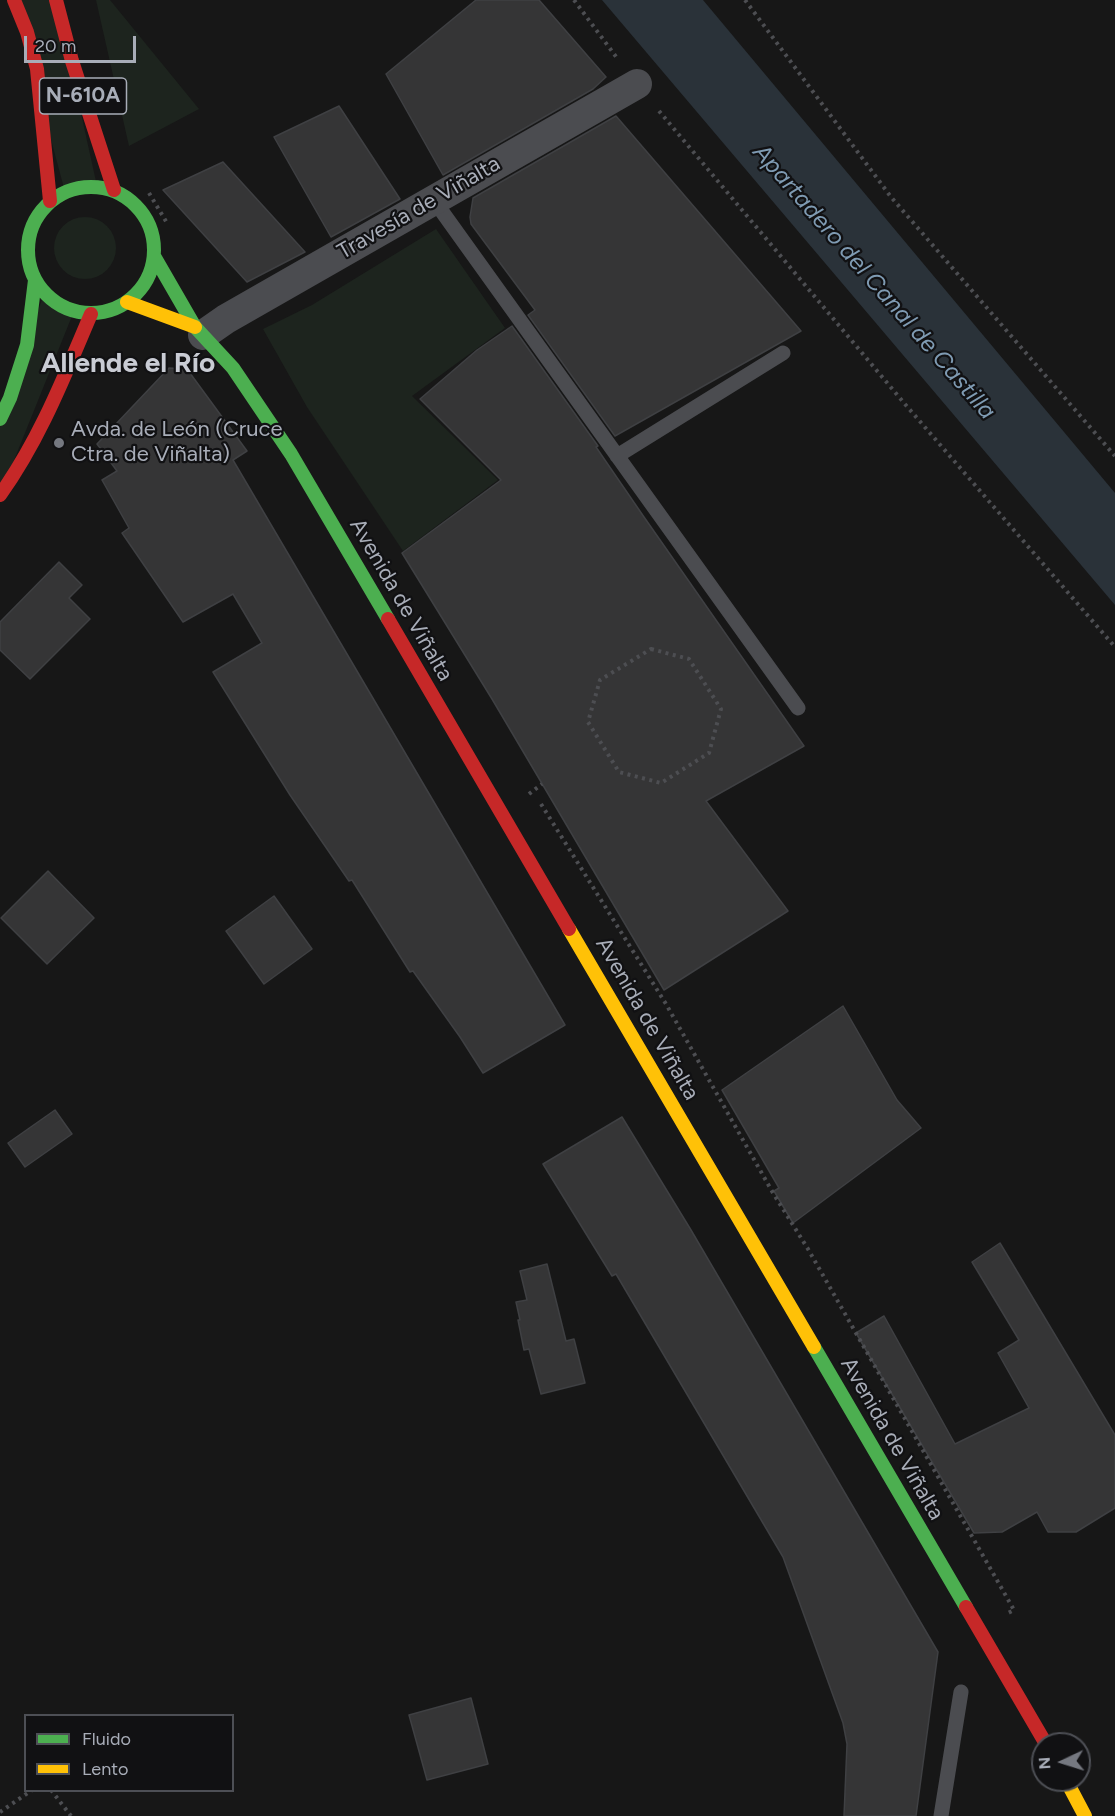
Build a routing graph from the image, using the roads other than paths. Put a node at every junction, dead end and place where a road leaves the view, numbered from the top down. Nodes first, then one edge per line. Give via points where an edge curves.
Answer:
1 (14, 0) edge
2 (56, 0) edge
3 (637, 84) road end
4 (114, 190) junction
5 (433, 199) junction
6 (50, 201) junction
7 (154, 256) junction
8 (35, 280) junction
9 (127, 302) junction
10 (91, 314) junction
11 (199, 331) junction
12 (783, 353) dead end
13 (0, 419) edge
14 (617, 456) junction
15 (0, 495) edge
16 (798, 708) dead end
17 (961, 1692) dead end
18 (1039, 1732) edge
19 (1072, 1792) edge
20 (941, 1816) edge
21 (1085, 1816) edge

1 - 6 main road, N-610A via 37,69
2 - 4 main road, N-610A
3 - 5 street, Travesía de Viñalta
4 - 6 main road via 81,187
4 - 7 main road via 136,205 147,220
5 - 11 street, Travesía de Viñalta
5 - 14 lane
6 - 8 main road via 36,217 28,237 28,259
7 - 9 main road via 141,290
7 - 11 main road, Avenida de Viñalta
8 - 10 main road via 58,305
8 - 13 main road via 27,345
9 - 10 main road via 110,311
9 - 11 main road
10 - 15 main road via 37,433
11 - 18 main road, Avenida de Viñalta via 233,368 291,454
12 - 14 lane
14 - 16 lane
17 - 20 lane
19 - 21 main road

